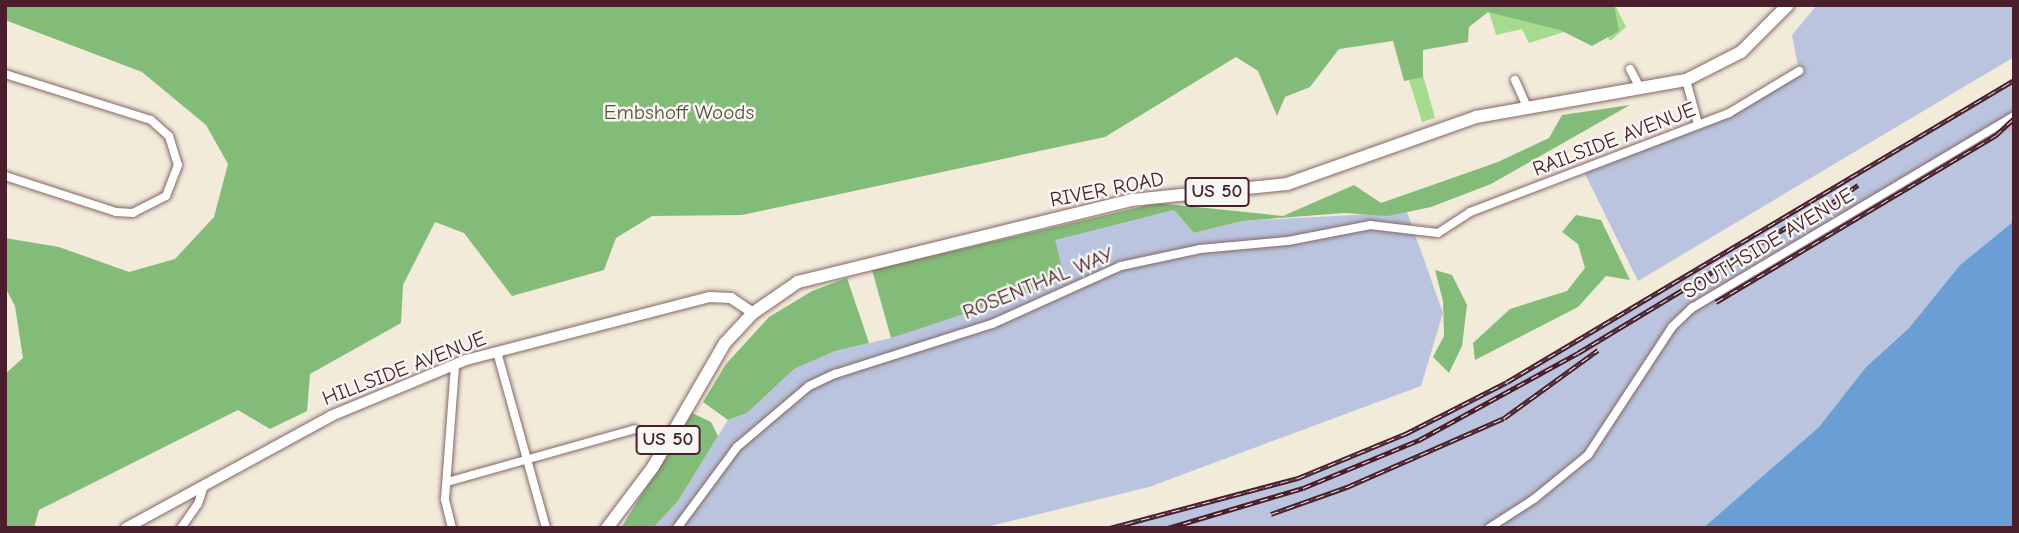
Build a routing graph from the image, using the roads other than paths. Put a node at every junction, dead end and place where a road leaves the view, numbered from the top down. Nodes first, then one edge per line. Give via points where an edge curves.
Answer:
1 (1788, 5) edge
2 (1630, 69) dead end
3 (1799, 71) dead end
4 (5, 74) edge
5 (1515, 80) dead end
6 (1686, 80) junction
7 (1640, 88) junction
8 (1526, 105) junction
9 (2014, 116) edge
10 (1698, 124) junction
11 (5, 176) edge
12 (1438, 233) joint
13 (753, 313) junction
14 (497, 352) junction
15 (455, 365) junction
16 (635, 429) dead end
17 (530, 458) junction
18 (447, 482) junction
19 (204, 485) junction
20 (126, 528) edge
21 (181, 528) edge
22 (452, 528) edge
23 (546, 528) edge
24 (607, 528) edge
25 (677, 528) edge
26 (1489, 528) edge

1 - 6 main road, RIVER ROAD / US 50 via 1741,52
2 - 7 street
3 - 10 street, RAILSIDE AVENUE via 1729,113
4 - 11 street via 151,120 173,142 178,172 161,201 133,213
5 - 8 street
6 - 7 main road, RIVER ROAD / US 50
6 - 10 street
7 - 8 main road, RIVER ROAD / US 50
8 - 13 main road, RIVER ROAD / US 50 via 1449,125 1287,184 1132,200 822,272
9 - 26 street, SOUTHSIDE AVENUE via 1692,308 1672,327 1588,455
10 - 12 street, RAILSIDE AVENUE via 1470,212
12 - 25 street, ROSENTHAL WAY via 1370,225 1288,241 1200,249 1121,266 992,324 835,374 810,386 737,447
13 - 14 street, HILLSIDE AVENUE via 731,298 710,297
13 - 24 main road, RIVER ROAD / US 50 via 711,362 653,467
14 - 15 street, HILLSIDE AVENUE
14 - 17 street
15 - 18 street
15 - 19 street, HILLSIDE AVENUE via 331,416
16 - 17 street
17 - 18 street
17 - 23 street
18 - 22 street
19 - 20 street, HILLSIDE AVENUE
19 - 21 street via 198,505

